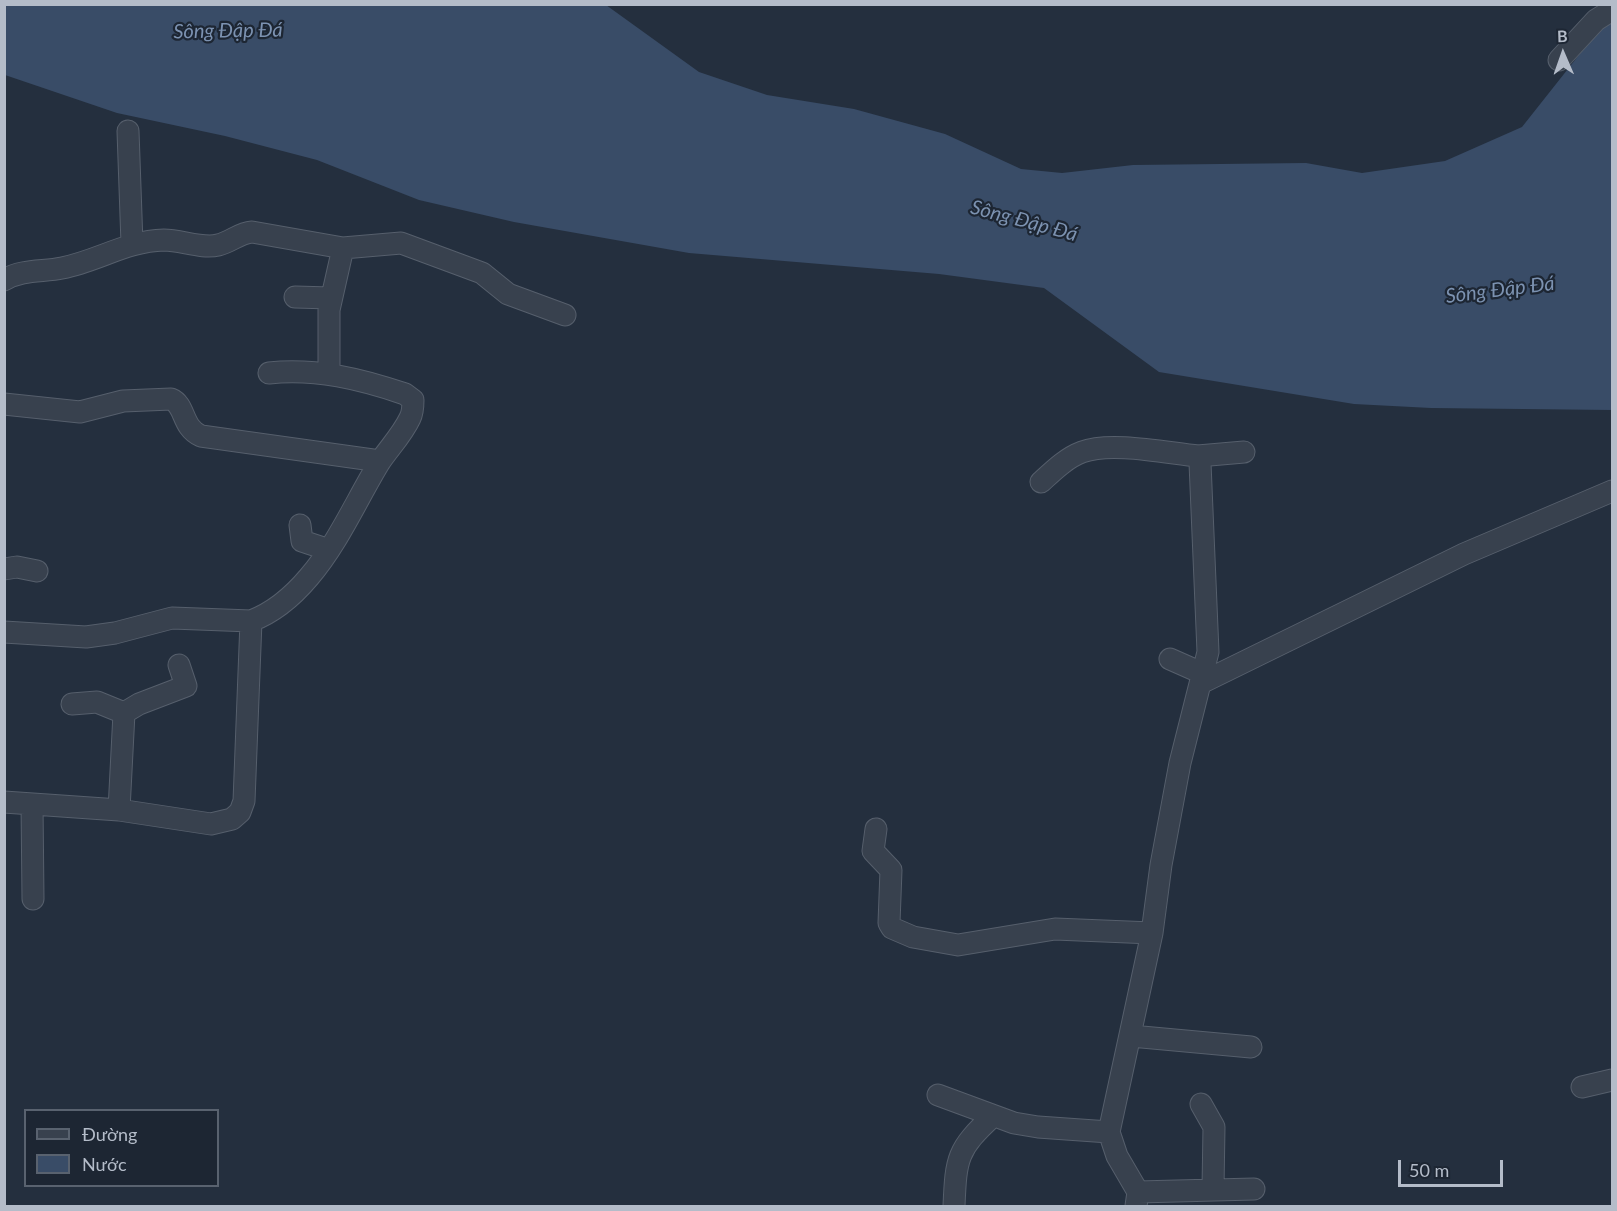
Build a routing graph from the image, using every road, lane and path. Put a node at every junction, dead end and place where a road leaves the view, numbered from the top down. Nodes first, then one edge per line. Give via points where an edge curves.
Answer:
1 (1612, 10) edge
2 (1559, 60) dead end
3 (128, 131) dead end
4 (132, 244) junction
5 (343, 249) junction
6 (4, 280) edge
7 (295, 297) dead end
8 (331, 298) junction
9 (565, 315) dead end
10 (269, 373) dead end
11 (329, 373) junction
12 (4, 404) edge
13 (1244, 452) dead end
14 (1198, 456) junction
15 (380, 461) junction
16 (1041, 482) dead end
17 (1612, 491) edge
18 (300, 525) dead end
19 (329, 550) junction
20 (4, 569) edge
21 (37, 571) dead end
22 (251, 621) junction
23 (4, 632) edge
24 (1170, 659) dead end
25 (179, 666) dead end
26 (1203, 678) junction
27 (72, 704) dead end
28 (124, 713) junction
29 (4, 802) edge
30 (32, 804) junction
31 (119, 810) junction
32 (876, 829) dead end
33 (33, 899) dead end
34 (1152, 933) junction
35 (1131, 1036) junction
36 (1251, 1047) dead end
37 (1612, 1080) edge
38 (1582, 1087) dead end
39 (938, 1095) dead end
40 (1201, 1104) dead end
41 (993, 1116) junction
42 (1109, 1132) junction
43 (1213, 1188) junction
44 (1254, 1189) dead end
45 (1137, 1199) edge
46 (954, 1206) edge

1 - 2 street via 1596,20
3 - 4 street
4 - 5 street via 164,240 219,245 252,232
4 - 6 street via 79,264 20,273
5 - 8 street
5 - 9 street via 393,243 416,247 482,273 508,294
7 - 8 street
8 - 11 street
10 - 11 street
11 - 15 street via 393,390 413,400 411,416
12 - 15 street via 80,412 123,401 171,399 177,402 189,428 201,436
13 - 14 street
14 - 16 street via 1091,450 1075,455
14 - 26 street via 1209,630
15 - 19 street
17 - 26 street via 1464,555
18 - 19 street via 302,541
19 - 22 street via 283,603
20 - 21 street
22 - 23 street via 172,618 86,637
22 - 31 street via 244,801 240,812 232,819 211,824
24 - 26 street
25 - 28 street via 186,686
26 - 34 street via 1180,763
27 - 28 street via 97,702
28 - 31 street
29 - 30 street
30 - 31 street
30 - 33 street
32 - 34 street via 873,851 891,870 889,923 912,937 958,945 1055,929
34 - 35 street
35 - 36 street
35 - 42 street
37 - 38 street
39 - 41 street
40 - 43 street via 1214,1127
41 - 42 street via 1038,1127
41 - 46 street via 970,1137 958,1159
42 - 45 street
43 - 44 street
43 - 45 street

